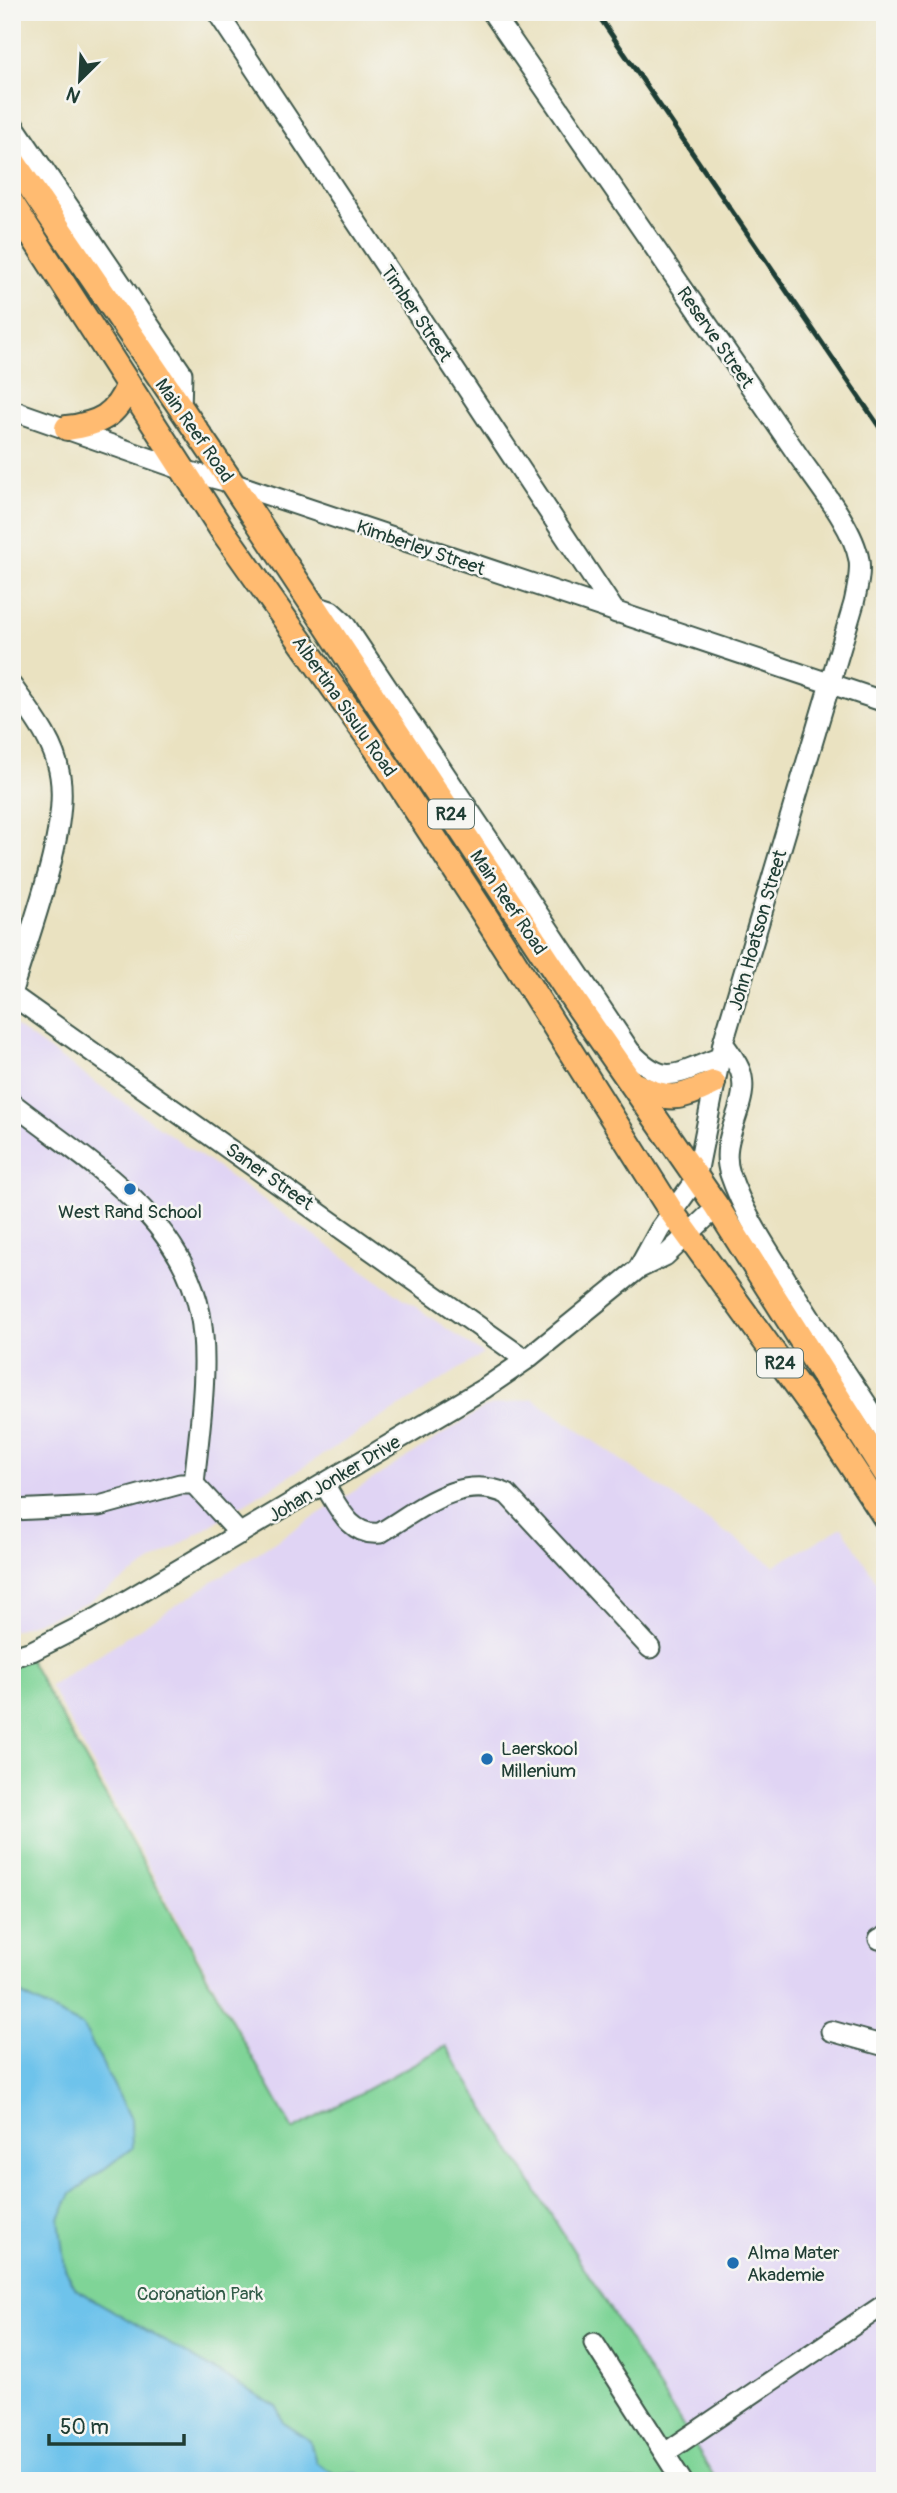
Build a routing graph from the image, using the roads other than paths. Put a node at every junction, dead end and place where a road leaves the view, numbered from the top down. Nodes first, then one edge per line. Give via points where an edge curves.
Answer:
1 (217, 12) edge
2 (492, 12) edge
3 (12, 123) edge
4 (12, 160) edge
5 (12, 204) edge
6 (128, 386) junction
7 (12, 410) edge
8 (181, 410) junction
9 (67, 428) junction
10 (183, 470) junction
11 (232, 483) junction
12 (312, 605) junction
13 (616, 613) junction
14 (829, 684) junction
15 (12, 686) edge
16 (885, 702) edge
17 (12, 993) edge
18 (721, 1050) junction
19 (713, 1083) junction
20 (635, 1085) junction
21 (12, 1103) edge
22 (696, 1179) junction
23 (717, 1207) junction
24 (671, 1211) junction
25 (688, 1235) junction
26 (638, 1269) junction
27 (526, 1360) junction
28 (885, 1432) edge
29 (885, 1472) edge
30 (194, 1484) junction
31 (324, 1484) junction
32 (12, 1510) edge
33 (885, 1517) edge
34 (240, 1534) junction
35 (650, 1648) dead end
36 (12, 1657) edge
37 (831, 2031) dead end
38 (885, 2046) edge
39 (885, 2304) edge
40 (594, 2343) dead end
41 (665, 2453) junction
42 (682, 2481) edge

1 - 13 street, Timber Street
2 - 14 street, Reserve Street via 795,451 853,543 859,558 859,580
3 - 8 street via 183,373
4 - 8 main road, Main Reef Road / R24
5 - 6 main road, Albertina Sisulu Road / R24
6 - 9 main road via 109,416
6 - 10 main road, Albertina Sisulu Road / R24
7 - 9 street, Kimberley Street
8 - 11 main road, Main Reef Road / R24
9 - 10 street, Kimberley Street
10 - 11 street, Kimberley Street
10 - 24 main road, Albertina Sisulu Road / R24 via 383,759
11 - 12 main road, Main Reef Road / R24
11 - 13 street, Kimberley Street
12 - 18 street via 331,611 344,623 630,1051 661,1076
12 - 20 main road, Main Reef Road / R24
13 - 14 street, Kimberley Street
14 - 16 street, Kimberley Street
14 - 18 street, John Hoatson Street
15 - 17 street via 49,742 60,776 61,806 57,836
17 - 27 street, Saner Street
18 - 19 street, John Hoatson Street
18 - 28 street via 740,1070 742,1080 727,1156 740,1201
19 - 20 main road via 665,1098
19 - 22 street, John Hoatson Street
20 - 22 main road, Main Reef Road / R24
21 - 30 street via 152,1216 186,1271 202,1334
22 - 23 main road, Main Reef Road / R24
22 - 24 street, Johan Jonker Drive
23 - 25 street, Johan Jonker Drive
23 - 29 main road, Main Reef Road / R24
24 - 25 main road, R24
24 - 26 street, Johan Jonker Drive
25 - 26 street, Johan Jonker Drive via 665,1256
25 - 33 main road, R24 via 812,1406
26 - 27 street, Johan Jonker Drive
27 - 31 street, Johan Jonker Drive
30 - 32 street via 99,1506
30 - 34 street
31 - 34 street, Johan Jonker Drive
31 - 35 street via 347,1522 369,1534 380,1533 448,1493 491,1486 507,1493
34 - 36 street, Johan Jonker Drive via 82,1626
37 - 38 street
39 - 41 street
40 - 41 street
41 - 42 street

